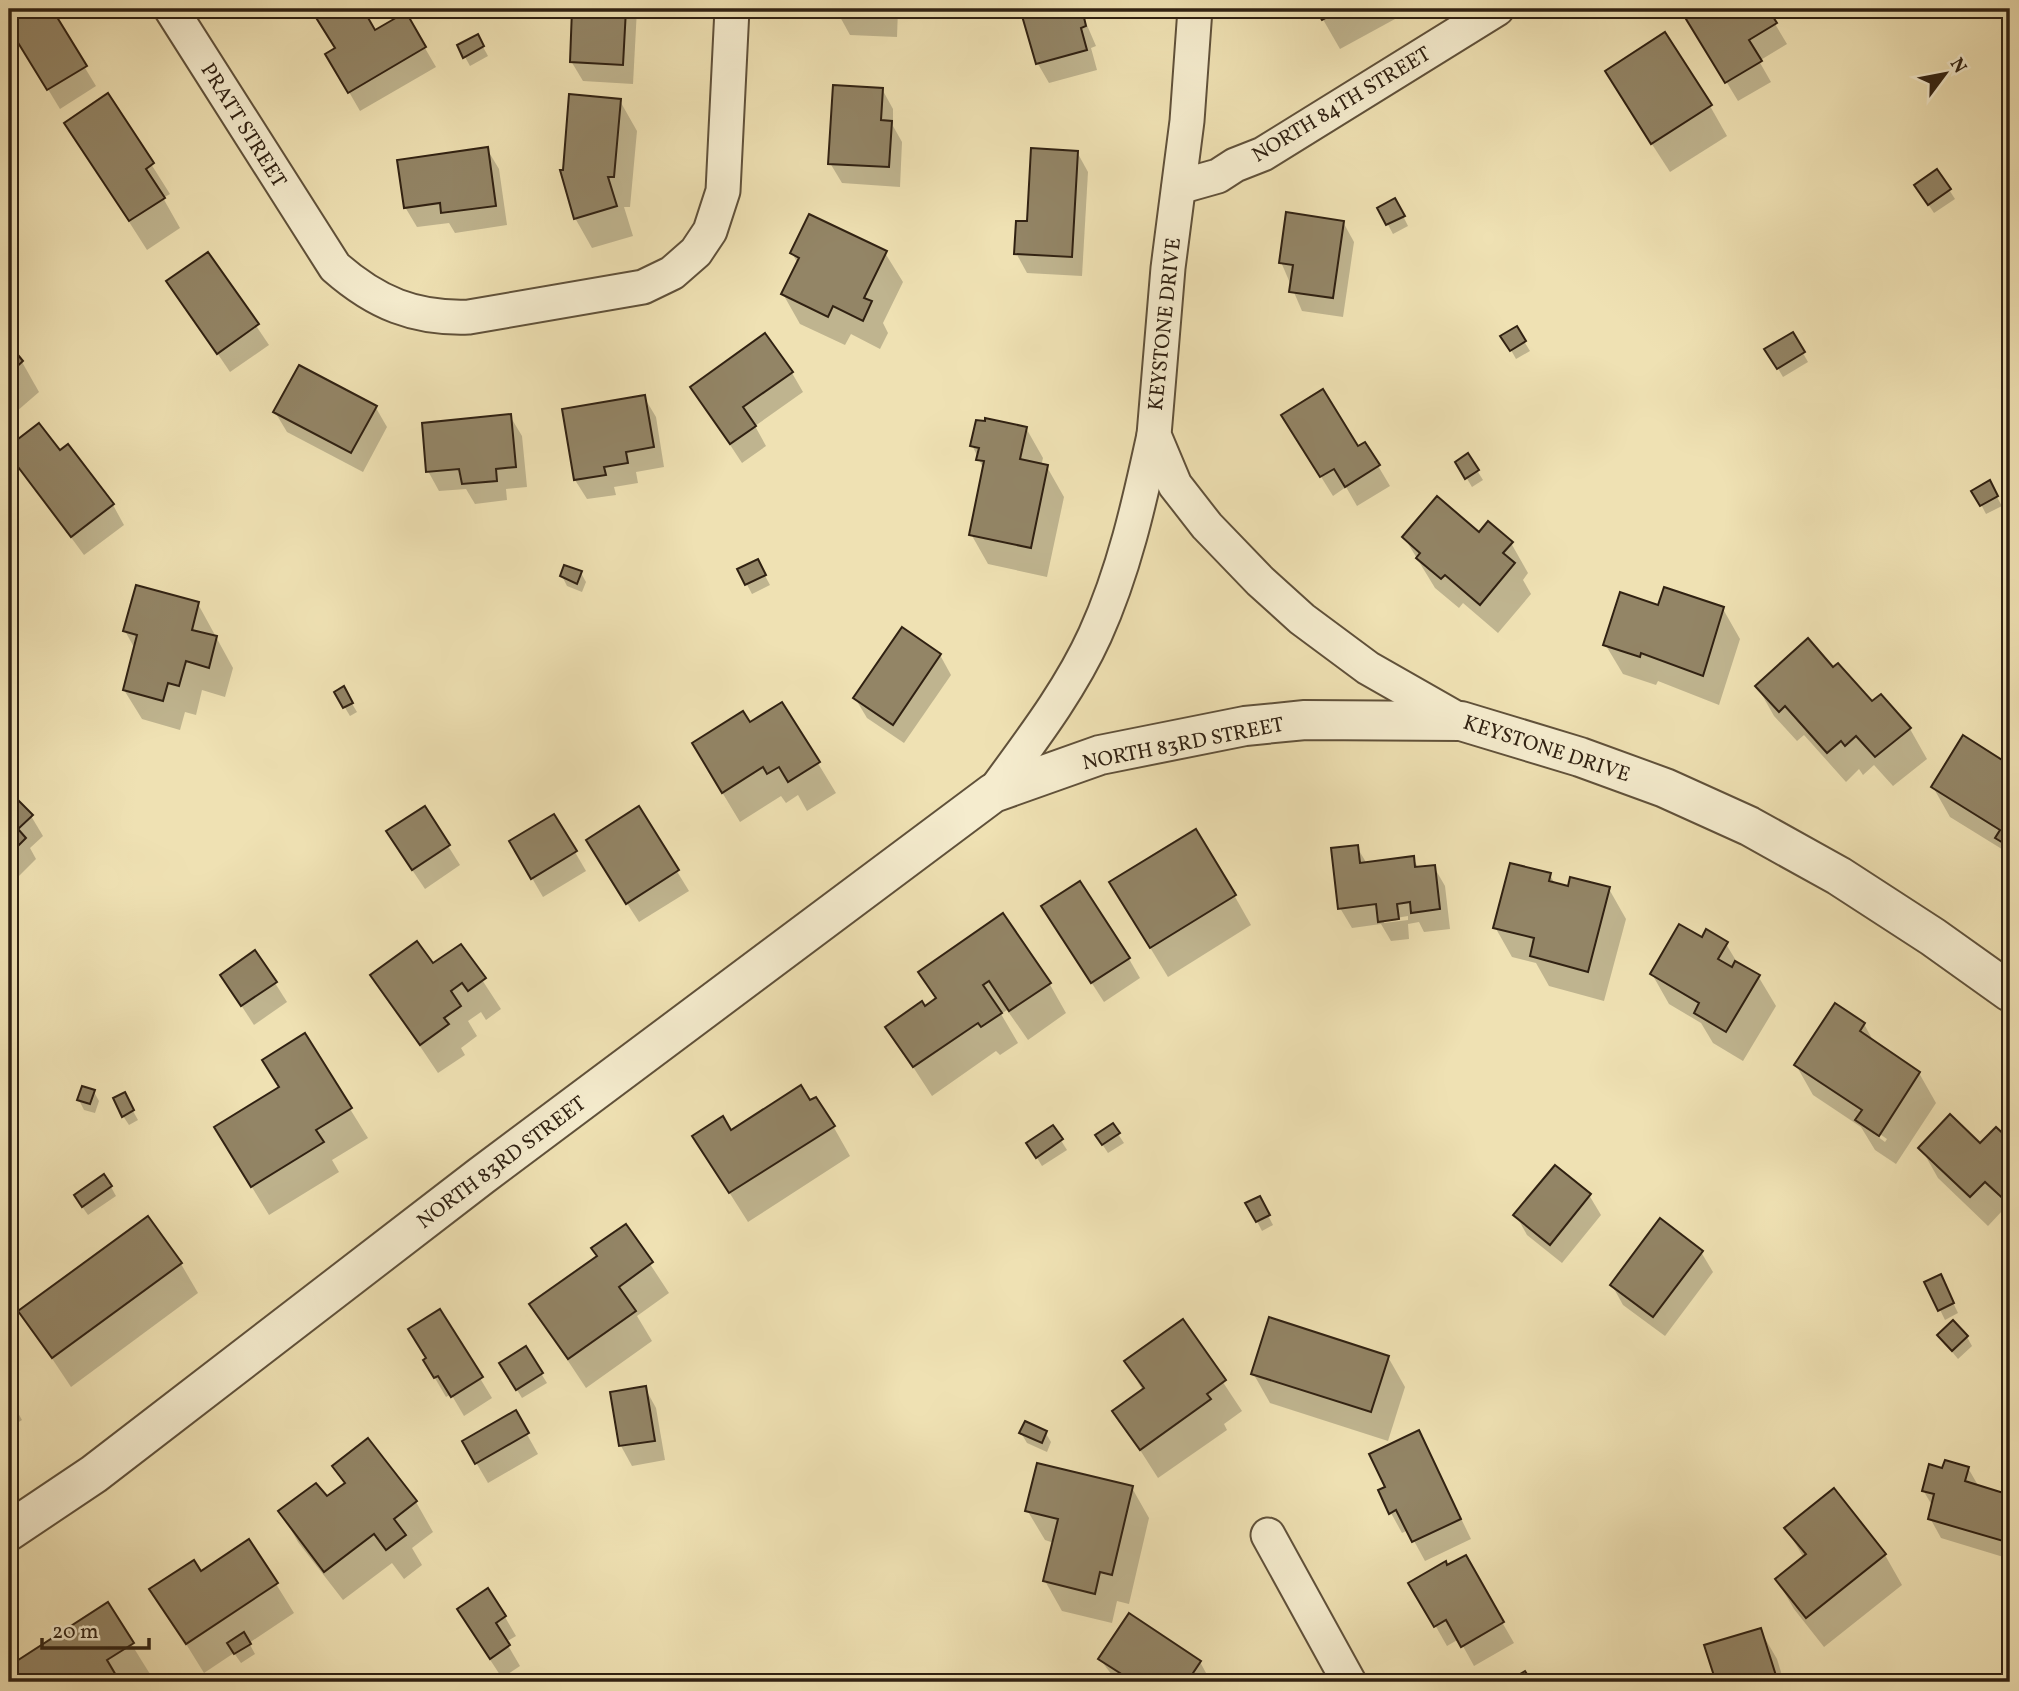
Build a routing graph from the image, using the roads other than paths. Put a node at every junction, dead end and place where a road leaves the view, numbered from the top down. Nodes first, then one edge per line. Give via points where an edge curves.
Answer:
1 (171, 9) edge
2 (732, 9) edge
3 (1195, 9) edge
4 (1497, 9) edge
5 (1179, 187) junction
6 (1154, 435) junction
7 (1461, 721) junction
8 (993, 793) junction
9 (2010, 992) edge
10 (9, 1531) edge
11 (1268, 1535) dead end
12 (1349, 1682) edge

1 - 2 street, PRATT STREET via 335,267 360,289 393,307 418,315 469,317 643,288 672,273 696,252 710,231 723,191
3 - 5 street, KEYSTONE DRIVE
4 - 5 street, NORTH 84TH STREET via 1263,154 1218,176
5 - 6 street, KEYSTONE DRIVE
6 - 7 street, KEYSTONE DRIVE via 1175,485 1207,526 1261,581 1302,619 1368,668
6 - 8 street, NORTH 83RD STREET via 1127,553 1094,636 1058,702
7 - 8 street, NORTH 83RD STREET via 1305,720 1245,726 1100,755
7 - 9 street, KEYSTONE DRIVE via 1593,761 1749,826 1839,876
8 - 10 street, NORTH 83RD STREET via 481,1176 94,1474
11 - 12 street

